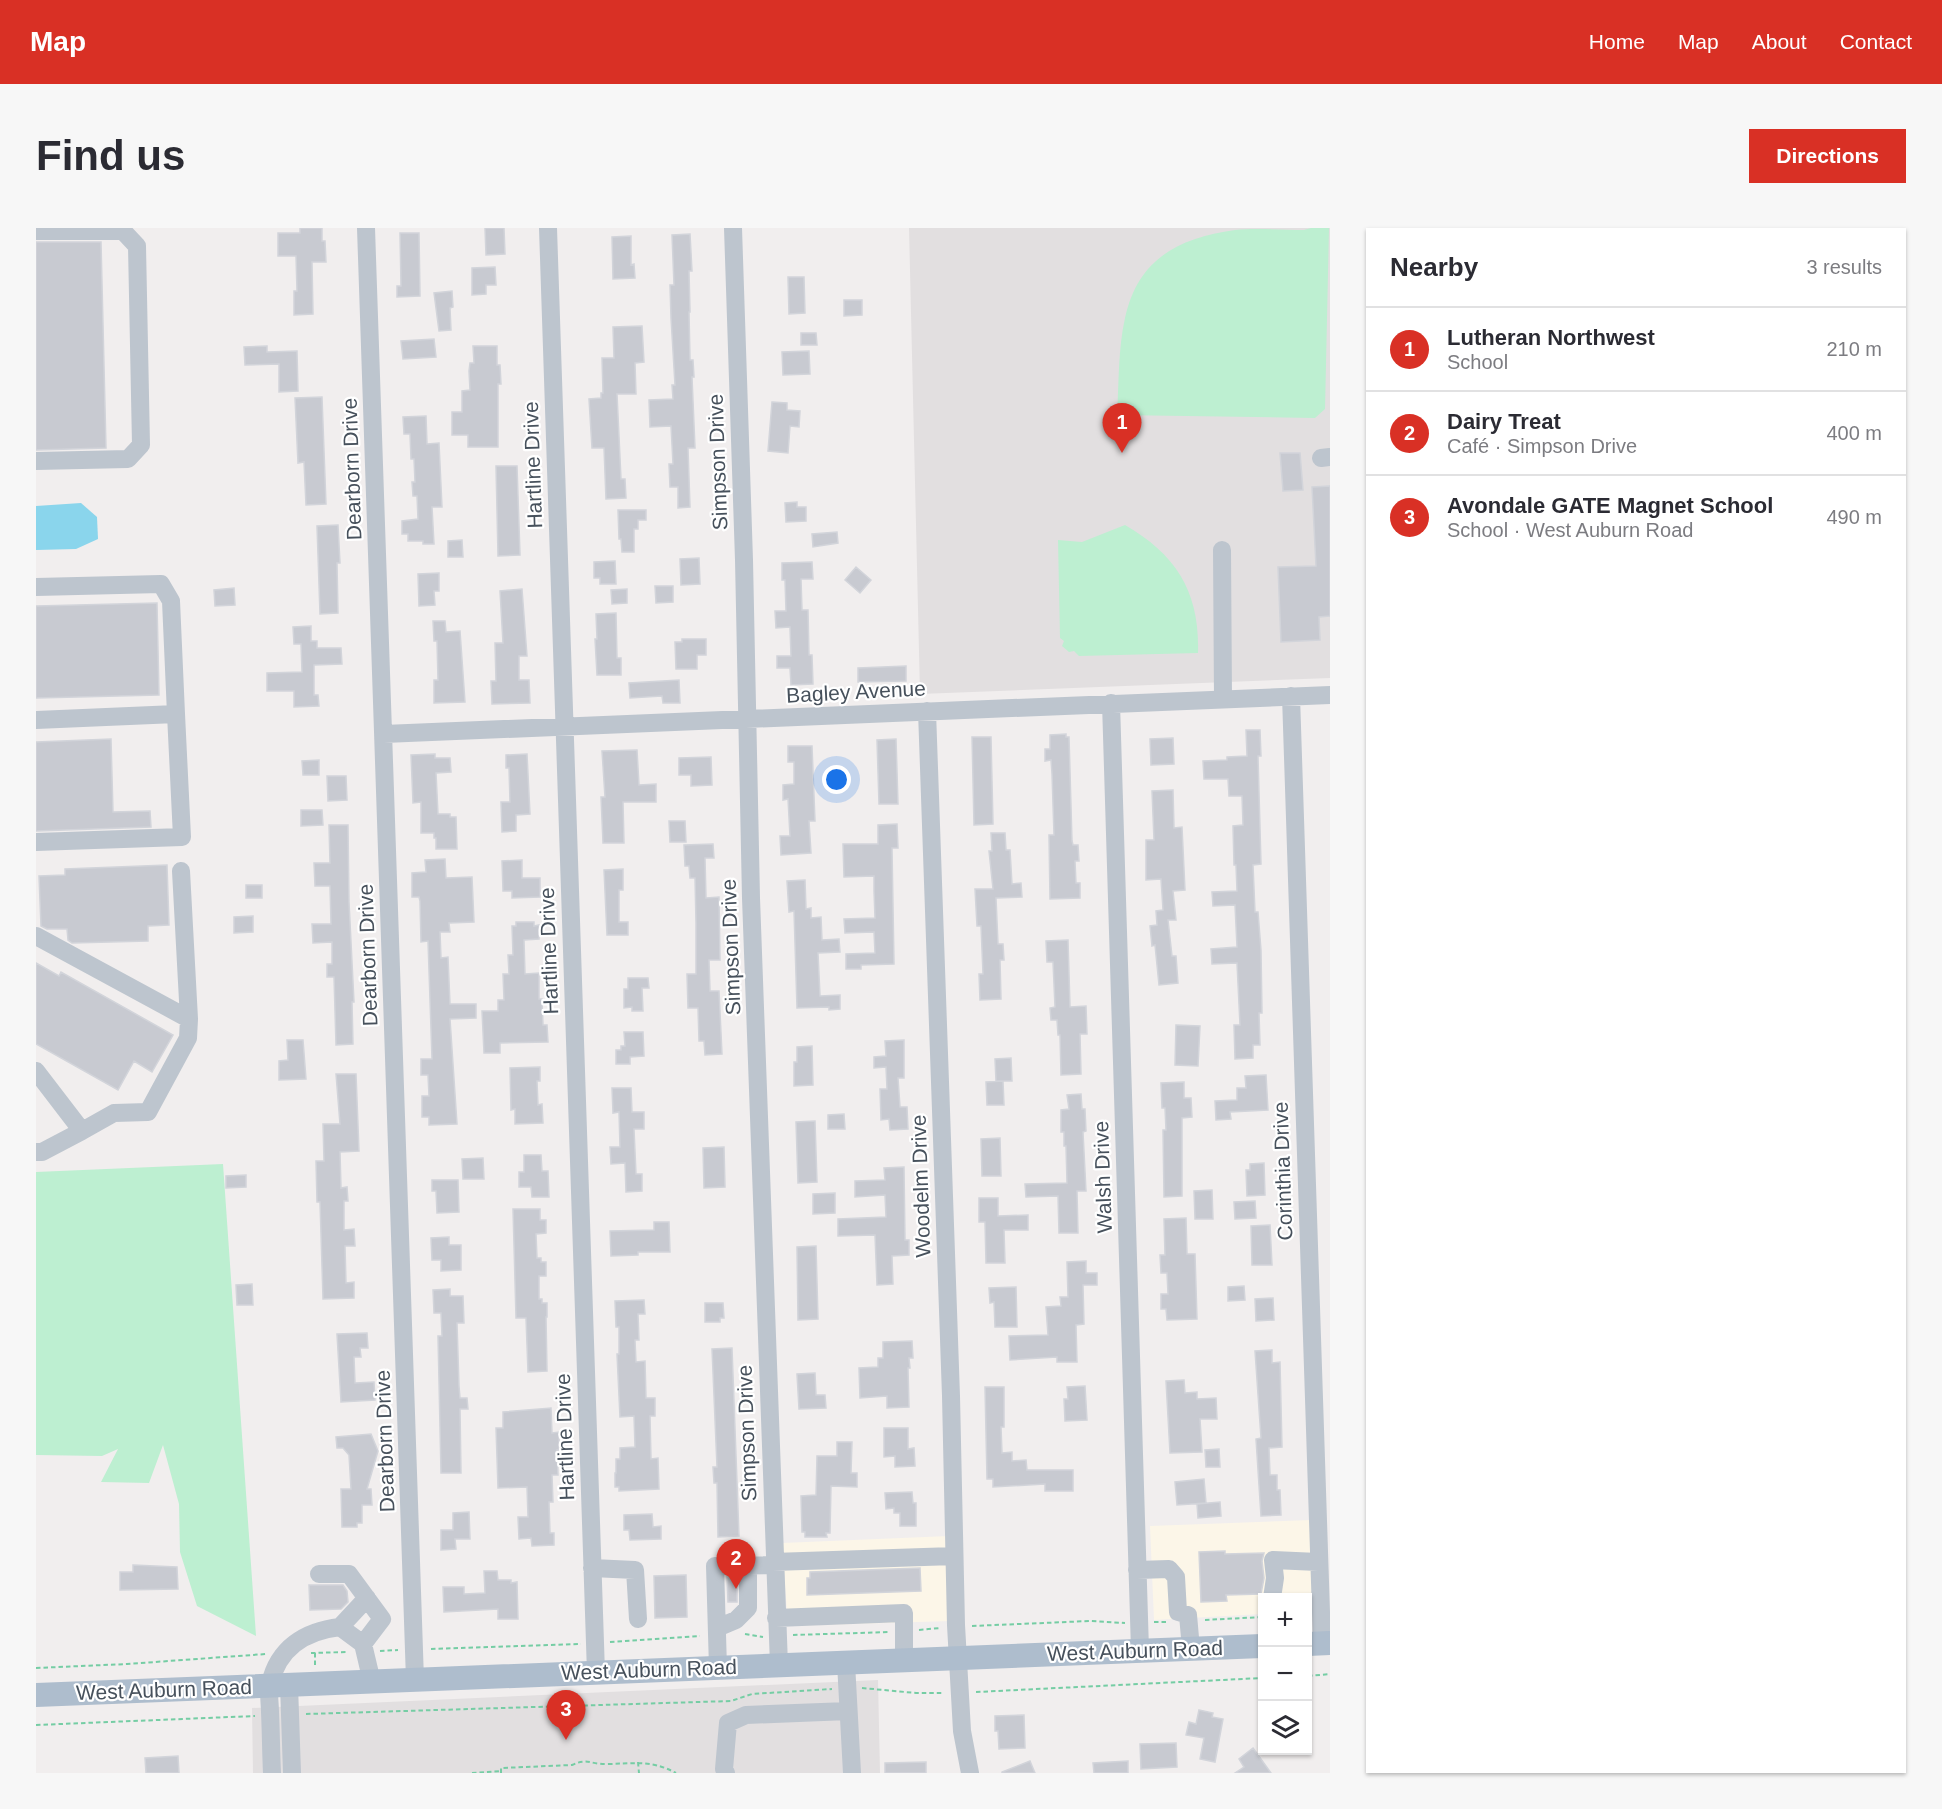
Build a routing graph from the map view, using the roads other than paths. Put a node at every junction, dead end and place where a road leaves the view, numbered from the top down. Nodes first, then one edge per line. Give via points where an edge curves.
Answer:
1 (366, 228) edge
2 (548, 228) edge
3 (733, 228) edge
4 (36, 231) edge
5 (36, 461) edge
6 (1222, 550) dead end
7 (36, 587) edge
8 (1330, 695) edge
9 (1292, 696) junction
10 (1223, 699) junction
11 (1111, 703) junction
12 (927, 711) junction
13 (176, 714) junction
14 (36, 720) edge
15 (746, 720) junction
16 (564, 728) junction
17 (384, 734) junction
18 (36, 842) edge
19 (181, 871) dead end
20 (36, 936) edge
21 (189, 1018) junction
22 (36, 1071) edge
23 (82, 1131) junction
24 (36, 1152) edge
25 (1324, 1538) edge
26 (954, 1556) junction
27 (1318, 1562) junction
28 (774, 1563) junction
29 (748, 1565) junction
30 (592, 1568) junction
31 (1137, 1570) junction
32 (320, 1574) dead end
33 (1273, 1593) edge
34 (367, 1598) junction
35 (776, 1618) junction
36 (638, 1619) dead end
37 (340, 1627) junction
38 (717, 1628) junction
39 (1320, 1643) edge
40 (363, 1644) junction
41 (1258, 1646) edge
42 (1191, 1648) junction
43 (1140, 1650) junction
44 (958, 1658) junction
45 (904, 1660) junction
46 (846, 1662) junction
47 (778, 1665) junction
48 (718, 1668) junction
49 (596, 1672) junction
50 (415, 1680) junction
51 (372, 1682) junction
52 (280, 1685) junction
53 (36, 1695) edge
54 (848, 1711) junction
55 (272, 1773) edge
56 (292, 1773) edge
57 (726, 1773) edge
58 (852, 1773) edge
59 (970, 1773) edge

1 - 17 street, Dearborn Drive
2 - 16 street, Hartline Drive
3 - 15 street, Simpson Drive
4 - 5 street via 123,231 137,246 141,445 128,459
6 - 10 street
7 - 13 street via 161,584 171,601
8 - 9 street, Bagley Avenue
9 - 10 street, Bagley Avenue
9 - 25 street, Corinthia Drive
10 - 11 street, Bagley Avenue
11 - 12 street, Bagley Avenue
11 - 31 street, Walsh Drive
12 - 15 street, Bagley Avenue
12 - 26 street, Woodelm Drive
13 - 14 street
13 - 18 street via 182,837
15 - 16 street, Bagley Avenue
15 - 28 street, Simpson Drive
16 - 17 street, Bagley Avenue
16 - 30 street, Hartline Drive
17 - 50 street, Dearborn Drive
19 - 21 street
20 - 21 street
21 - 23 street via 188,1038 148,1112 114,1113
22 - 23 street
23 - 24 street
25 - 27 street, Corinthia Drive
26 - 28 street
26 - 44 street, Woodelm Drive
27 - 33 street via 1273,1560
27 - 39 street, Corinthia Drive
28 - 29 street
28 - 35 street, Simpson Drive
29 - 38 street via 748,1608 736,1620
29 - 38 street via 715,1566
30 - 36 street via 635,1570
30 - 49 street, Hartline Drive
31 - 42 street via 1169,1569 1176,1577 1178,1612 1188,1616
31 - 43 street, Walsh Drive
32 - 34 street via 349,1574
34 - 37 street
34 - 40 street via 382,1619
35 - 45 street via 904,1613
35 - 47 street, Simpson Drive
37 - 40 street
37 - 52 street via 322,1629 302,1638 284,1654 277,1664
38 - 48 street
40 - 51 street
41 - 42 main road, West Auburn Road
42 - 43 main road, West Auburn Road
43 - 44 main road, West Auburn Road
44 - 45 main road, West Auburn Road
44 - 59 street, Woodelm Drive via 962,1731
45 - 46 main road, West Auburn Road
46 - 47 main road, West Auburn Road
46 - 54 street
47 - 48 main road, West Auburn Road
48 - 49 main road, West Auburn Road
49 - 50 main road, West Auburn Road
50 - 51 main road, West Auburn Road
51 - 52 main road, West Auburn Road
52 - 53 main road, West Auburn Road
52 - 55 street
52 - 56 street
54 - 57 street via 746,1715 728,1723
54 - 58 street

